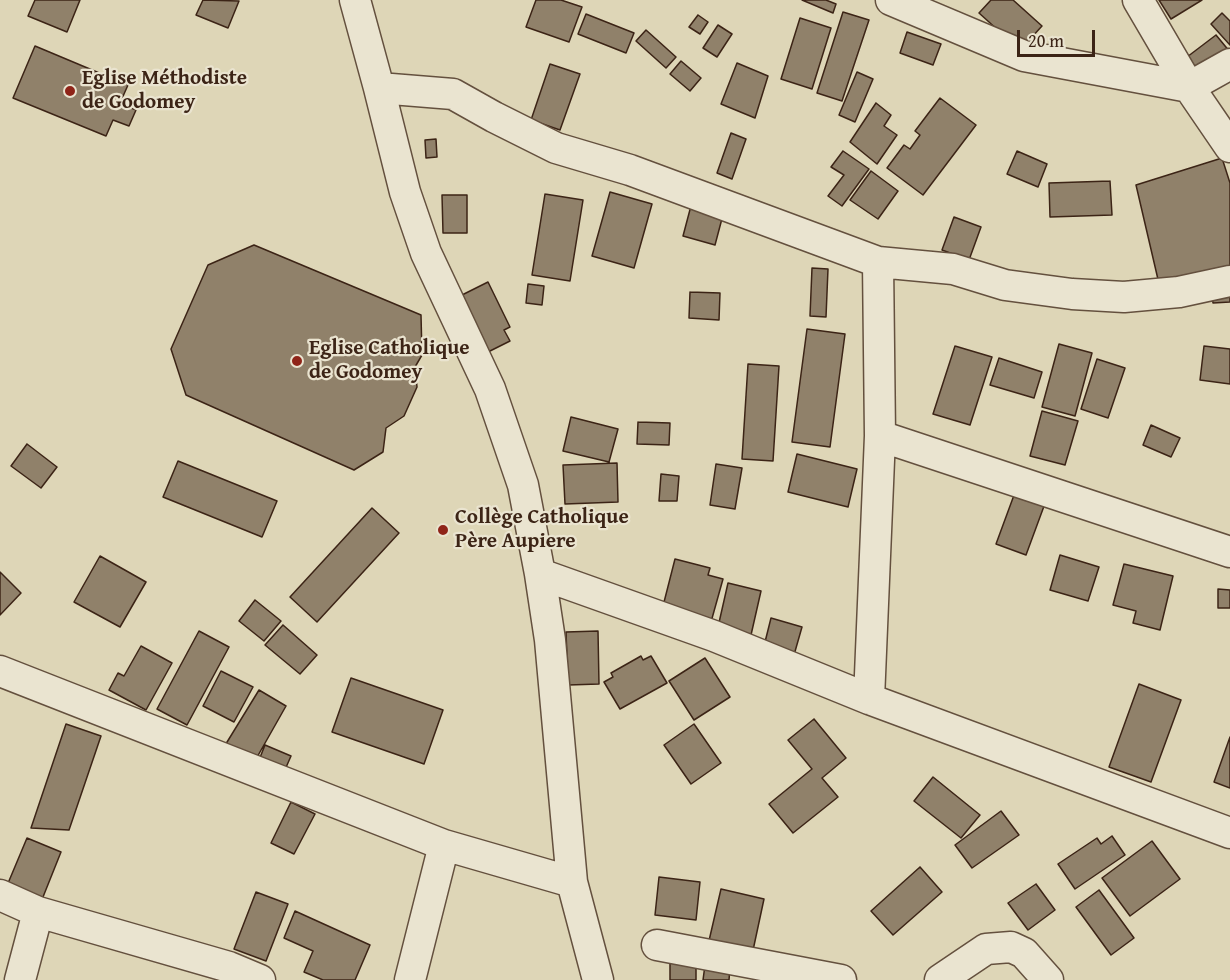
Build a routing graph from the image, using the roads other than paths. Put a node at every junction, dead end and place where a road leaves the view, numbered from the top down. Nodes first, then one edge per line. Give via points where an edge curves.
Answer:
1 (355, 0) edge
2 (891, 0) edge
3 (1138, 0) edge
4 (1230, 64) edge
5 (1189, 87) junction
6 (379, 88) junction
7 (1230, 147) edge
8 (878, 262) junction
9 (1230, 280) edge
10 (880, 436) junction
11 (1230, 552) edge
12 (540, 574) junction
13 (0, 671) edge
14 (869, 699) junction
15 (1230, 833) edge
16 (444, 845) junction
17 (572, 882) junction
18 (0, 895) edge
19 (38, 912) junction
20 (657, 945) dead end
21 (20, 980) edge
22 (260, 980) edge
23 (410, 980) edge
24 (598, 980) edge
25 (842, 980) edge
26 (940, 980) edge
27 (1048, 980) edge

1 - 6 street
2 - 5 street via 1024,56
3 - 5 street
4 - 5 street
5 - 7 street
6 - 8 street via 453,94 556,148 630,170
6 - 12 street via 405,192 426,253 490,389 523,485
8 - 9 street via 953,269 1005,285 1124,297 1179,292
8 - 10 street
10 - 11 street
10 - 14 street
12 - 14 street via 714,636
12 - 17 street via 550,640
13 - 16 street
14 - 15 street
16 - 17 street
16 - 23 street
17 - 24 street
18 - 19 street
19 - 21 street
19 - 22 street via 229,967
20 - 25 street
26 - 27 street via 986,949 1011,947 1024,953

